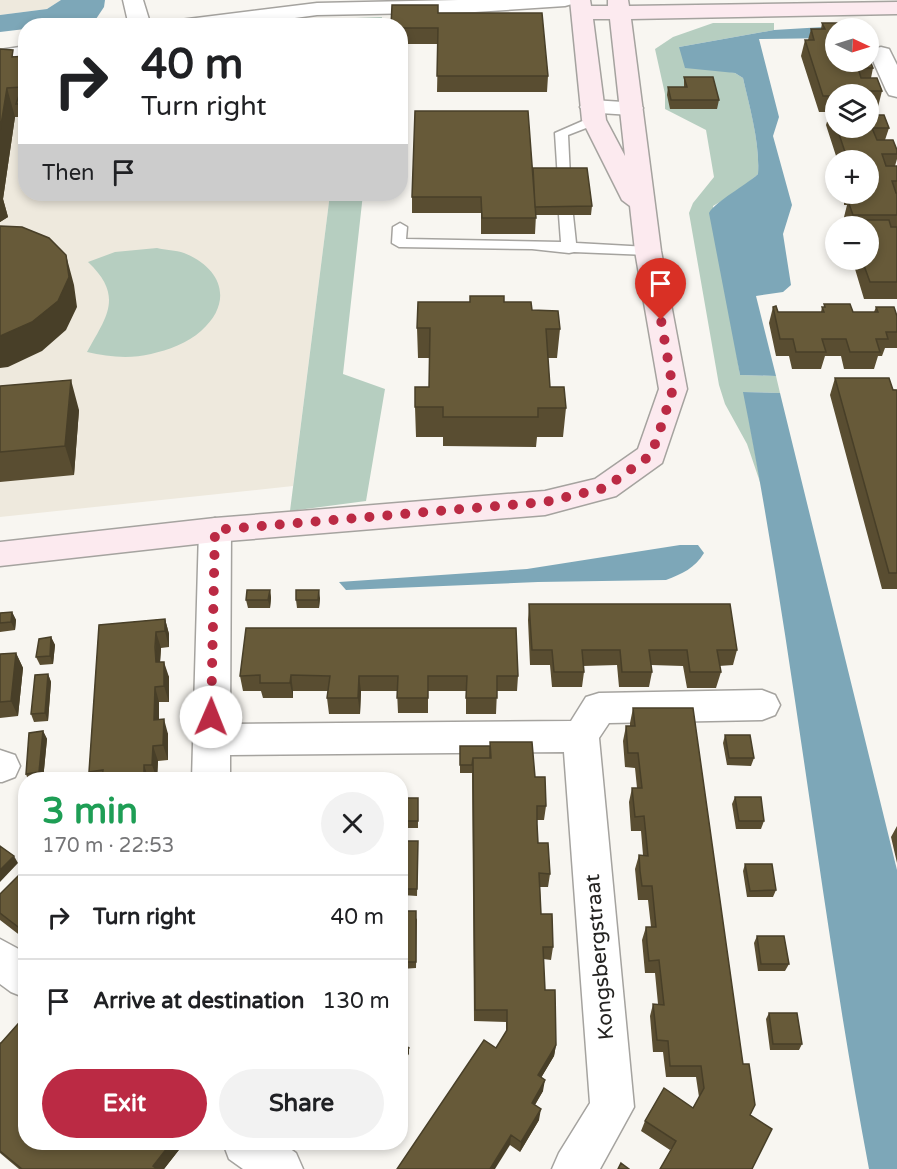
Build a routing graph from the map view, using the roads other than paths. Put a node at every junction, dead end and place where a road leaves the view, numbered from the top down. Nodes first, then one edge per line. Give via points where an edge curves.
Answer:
1 (133, 0) edge
2 (890, 0) edge
3 (897, 1) edge
4 (576, 4) edge
5 (619, 7) edge
6 (897, 8) edge
7 (138, 18) edge
8 (244, 18) edge
9 (18, 54) edge
10 (881, 54) dead end
11 (0, 57) edge
12 (897, 90) edge
13 (632, 108) junction
14 (593, 113) junction
15 (563, 177) edge
16 (566, 215) edge
17 (644, 218) junction
18 (400, 227) dead end
19 (569, 249) junction
20 (648, 251) junction
21 (215, 530) junction
22 (0, 554) edge
23 (762, 705) dead end
24 (581, 736) junction
25 (211, 740) junction
26 (211, 772) edge
27 (0, 959) edge
28 (18, 972) edge
29 (254, 1150) edge
30 (280, 1169) edge
31 (575, 1169) edge

1 - 7 street
2 - 3 main road
4 - 5 main road
4 - 8 street via 513,12 475,6 317,9
4 - 14 main road
5 - 6 main road
5 - 13 main road
9 - 11 street
10 - 12 street
13 - 14 street
13 - 17 main road
14 - 15 lane via 561,133
14 - 17 main road
16 - 19 lane
17 - 20 main road
18 - 19 lane via 399,243
19 - 20 lane
20 - 21 main road via 673,389 651,455 605,488 545,502
21 - 22 main road
21 - 25 street
23 - 24 street via 599,708
24 - 25 street
24 - 31 street, Kongsbergstraat via 612,1107
25 - 26 street
27 - 28 street
29 - 30 street

